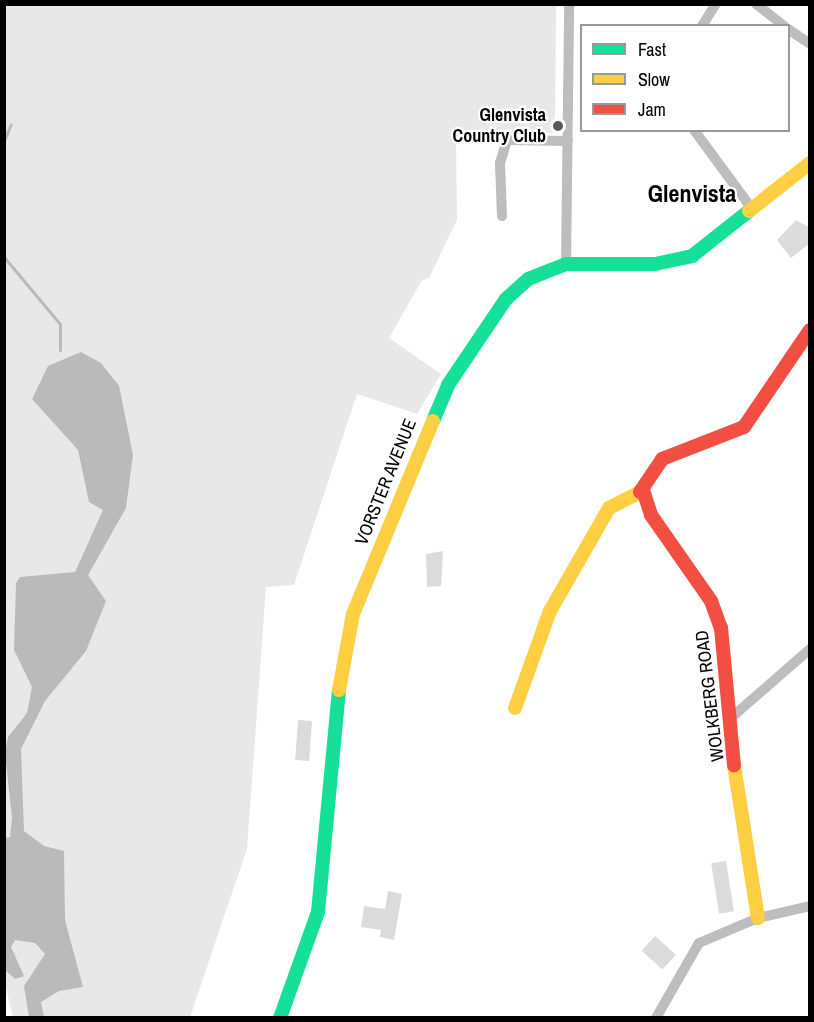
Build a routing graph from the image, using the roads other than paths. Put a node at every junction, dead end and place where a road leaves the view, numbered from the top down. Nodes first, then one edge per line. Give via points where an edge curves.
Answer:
1 (569, 4) edge
2 (716, 4) edge
3 (756, 4) edge
4 (703, 24) edge
5 (781, 24) edge
6 (790, 30) edge
7 (810, 44) edge
8 (695, 132) edge
9 (568, 141) junction
10 (810, 163) edge
11 (753, 210) junction
12 (502, 216) dead end
13 (567, 264) junction
14 (810, 330) edge
15 (644, 490) junction
16 (810, 649) edge
17 (751, 696) junction
18 (731, 700) junction
19 (515, 708) dead end
20 (733, 716) junction
21 (810, 906) edge
22 (759, 918) junction
23 (280, 1017) edge
24 (656, 1017) edge

1 - 9 street
2 - 4 street
3 - 5 street
6 - 7 street
8 - 11 street
9 - 12 street via 507,140 500,163
9 - 13 street
10 - 11 main road, VORSTER AVENUE
11 - 13 main road, VORSTER AVENUE via 712,244 679,261
13 - 23 main road, VORSTER AVENUE via 528,279 506,299 448,385 361,591 343,653 318,912
14 - 15 main road via 753,418 733,433 662,459
15 - 18 main road, WOLKBERG ROAD via 651,515 717,615
15 - 19 main road via 609,508 568,575
16 - 17 street
17 - 18 street
17 - 20 street
18 - 20 main road, WOLKBERG ROAD
20 - 22 main road, WOLKBERG ROAD via 739,813
21 - 22 street
22 - 24 street via 699,943

